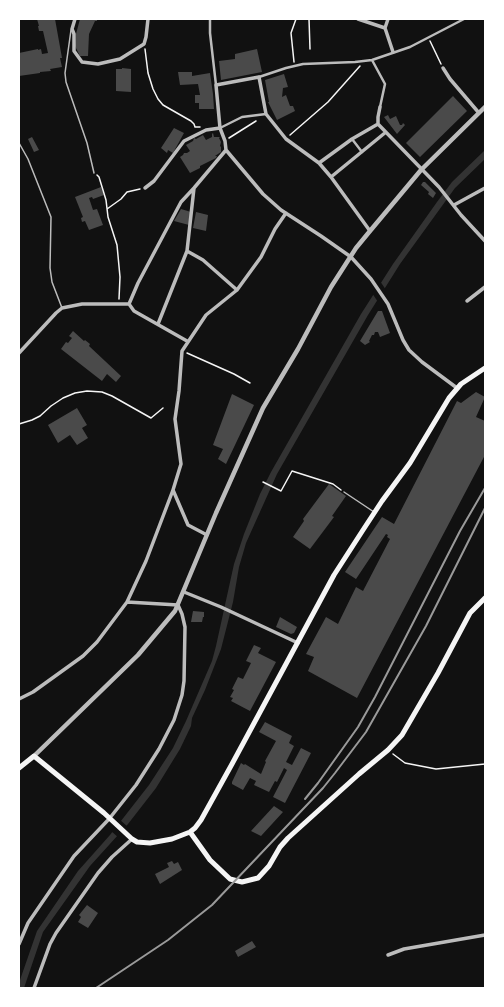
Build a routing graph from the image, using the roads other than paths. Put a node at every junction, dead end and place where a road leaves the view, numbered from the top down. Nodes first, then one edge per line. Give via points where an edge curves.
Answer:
1 (75, 19) edge
2 (148, 19) edge
3 (210, 19) edge
4 (358, 19) edge
5 (388, 19) edge
6 (464, 19) edge
7 (72, 28) junction
8 (385, 28) junction
9 (393, 52) junction
10 (372, 60) junction
11 (443, 68) road end
12 (259, 77) junction
13 (216, 85) junction
14 (380, 107) joint
15 (485, 107) edge
16 (479, 113) junction
17 (266, 114) junction
18 (378, 124) junction
19 (220, 128) junction
20 (386, 132) junction
21 (352, 139) junction
22 (19, 143) edge
23 (226, 150) junction
24 (362, 152) junction
25 (319, 163) junction
26 (421, 170) junction
27 (94, 173) road end
28 (331, 177) junction
29 (145, 188) road end
30 (194, 188) junction
31 (485, 188) edge
32 (454, 205) junction
33 (286, 213) junction
34 (370, 231) junction
35 (485, 241) edge
36 (187, 251) junction
37 (351, 256) junction
38 (485, 287) edge
39 (238, 290) junction
40 (467, 301) dead end
41 (129, 304) junction
42 (62, 308) junction
43 (158, 324) junction
44 (187, 341) junction
45 (184, 346) junction
46 (189, 349) dead end
47 (19, 352) edge
48 (484, 371) edge
49 (457, 388) junction
50 (173, 490) junction
51 (344, 492) road end
52 (374, 512) junction
53 (207, 535) junction
54 (184, 592) junction
55 (485, 598) edge
56 (127, 602) junction
57 (178, 605) junction
58 (298, 643) junction
59 (19, 699) edge
60 (34, 756) junction
61 (19, 768) edge
62 (111, 821) junction
63 (190, 832) junction
64 (132, 839) junction
65 (485, 935) edge
66 (19, 944) edge
67 (388, 955) dead end
68 (34, 988) edge

1 - 7 street
2 - 7 street via 144,44 120,59 98,64 82,62 77,56 74,51
3 - 13 street
4 - 8 street
5 - 8 street
6 - 9 street via 410,47
7 - 27 lane via 66,82 87,143
8 - 9 street
9 - 10 street
10 - 12 street via 303,64
10 - 14 street via 385,84
11 - 16 street via 450,80
12 - 13 street
12 - 17 street
13 - 19 street
14 - 18 street
15 - 16 street
16 - 26 street
17 - 19 street via 242,117
17 - 25 street via 286,139
18 - 20 street
18 - 21 street
19 - 23 street
19 - 29 street via 206,130 184,141 154,181
20 - 24 street
20 - 26 street
21 - 24 street
21 - 25 street
22 - 42 lane via 51,217 50,268 52,282
23 - 30 street
23 - 33 street via 263,194
24 - 28 street
25 - 28 street
26 - 32 street
26 - 34 street
28 - 34 street
30 - 36 street
30 - 41 street via 181,202
31 - 32 street
32 - 35 street
33 - 37 street
33 - 39 street via 261,257
34 - 37 street
36 - 39 street via 203,260
36 - 43 street
37 - 49 street via 388,304 409,350
37 - 53 street via 266,402
38 - 40 street
39 - 44 street via 206,315
41 - 42 street via 82,304
41 - 43 street via 134,311
42 - 47 street
43 - 44 street
44 - 45 street
45 - 46 street
45 - 50 street via 175,419 181,464
48 - 49 main road
49 - 52 main road via 410,463
50 - 53 street via 188,525
50 - 56 street
51 - 52 lane
52 - 58 main road via 334,576
53 - 54 street
54 - 57 street
54 - 58 street
55 - 63 main road via 470,613 402,735 288,838 258,878 242,882 230,879 202,851
56 - 57 street
56 - 59 street via 97,642 83,656
57 - 60 street via 138,655
57 - 62 street via 185,627 182,695 174,720 159,749
58 - 63 main road via 201,820
60 - 61 main road
60 - 62 main road
62 - 64 main road
62 - 66 street via 74,856 28,923
63 - 64 main road via 150,843
64 - 68 street via 98,873 56,933
65 - 67 street via 404,949

